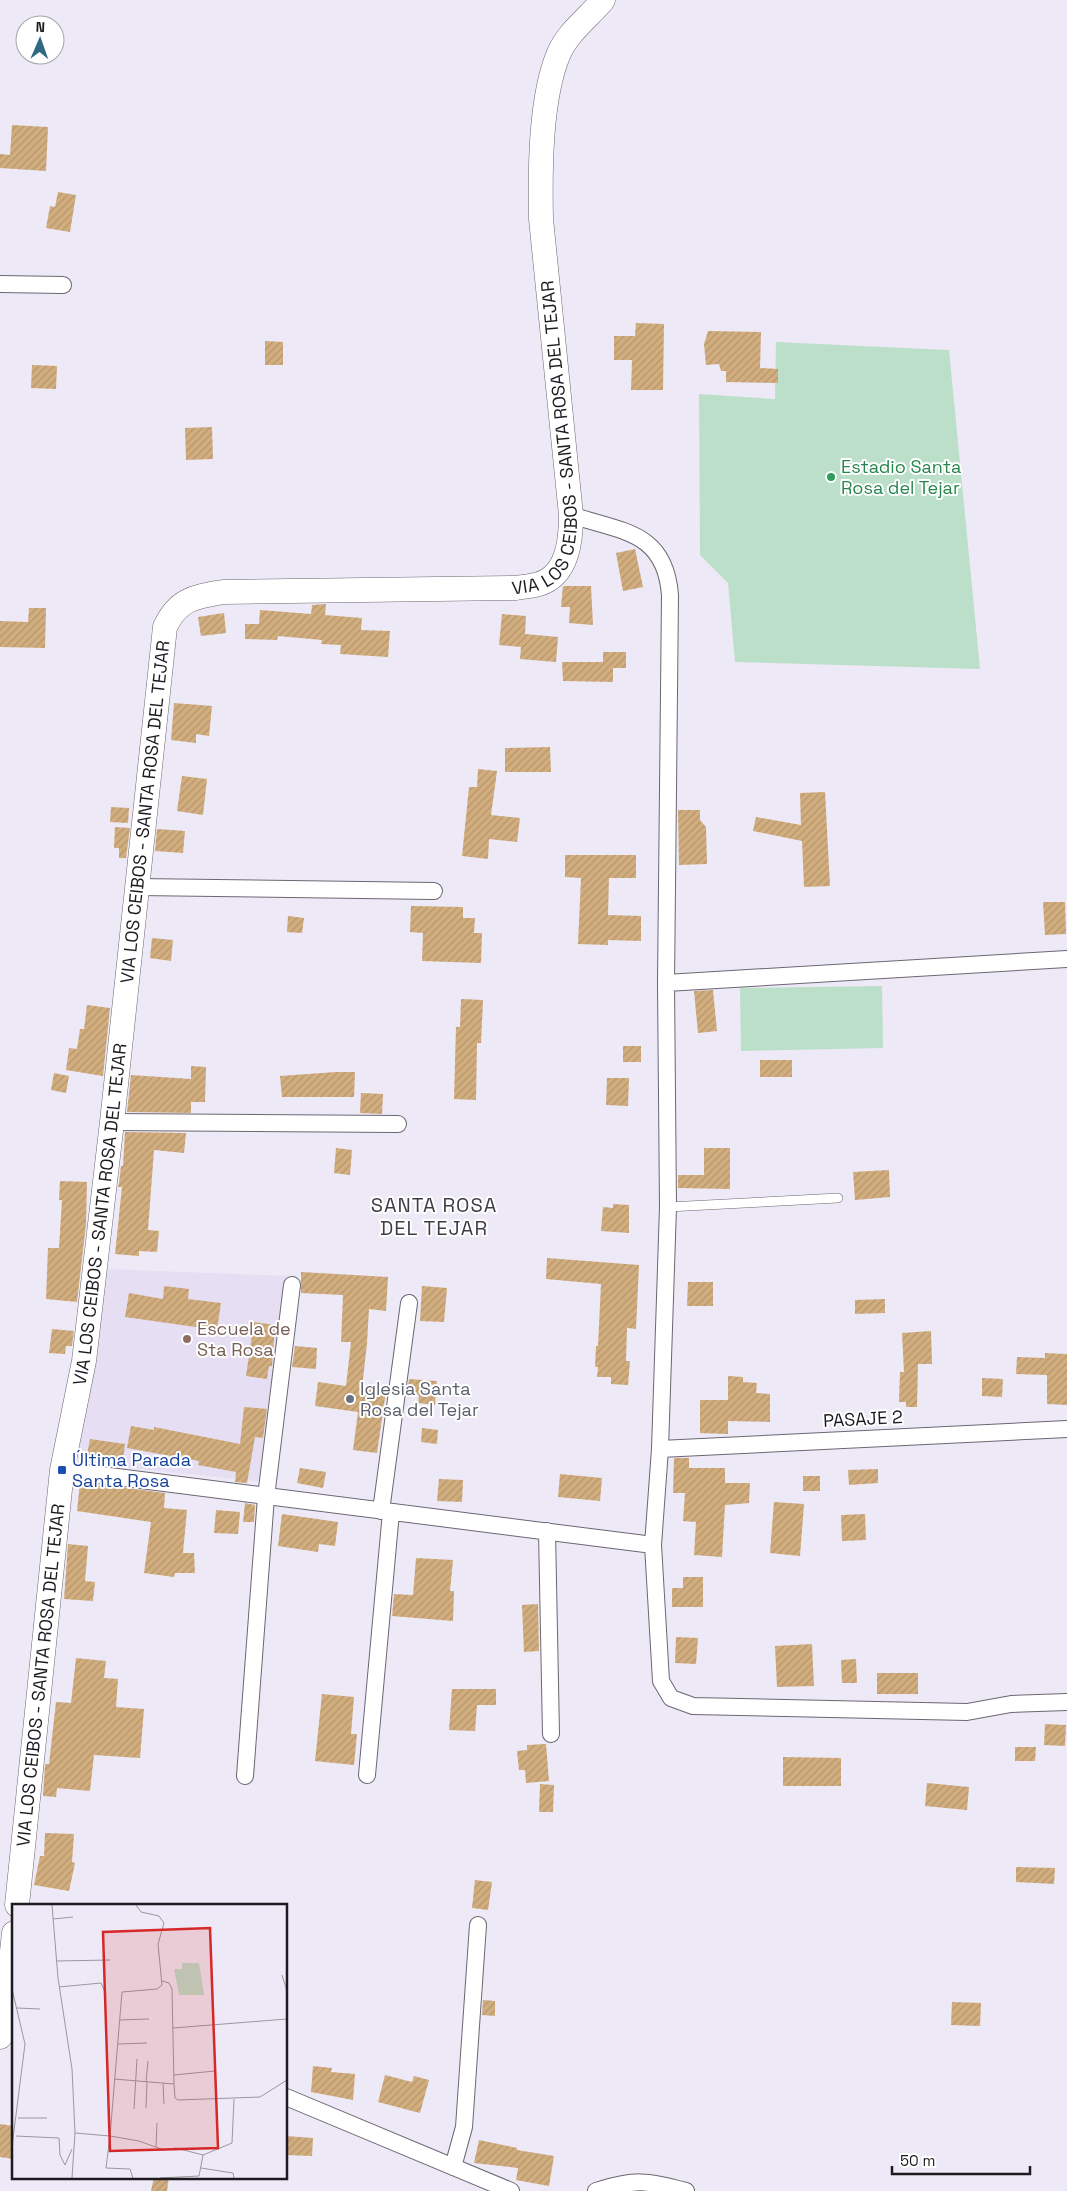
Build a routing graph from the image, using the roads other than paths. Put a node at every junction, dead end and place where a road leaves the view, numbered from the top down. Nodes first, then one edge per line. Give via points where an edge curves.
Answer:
1 (603, 0) edge
2 (0, 284) edge
3 (63, 285) dead end
4 (571, 515) junction
5 (138, 888) junction
6 (434, 890) dead end
7 (1067, 959) edge
8 (666, 983) junction
9 (112, 1122) junction
10 (398, 1124) dead end
11 (838, 1198) dead end
12 (668, 1207) junction
13 (292, 1285) dead end
14 (409, 1303) dead end
15 (1067, 1430) edge
16 (660, 1449) junction
17 (62, 1470) junction
18 (266, 1497) junction
19 (386, 1511) junction
20 (547, 1531) junction
21 (653, 1545) junction
22 (1067, 1702) edge
23 (551, 1734) dead end
24 (367, 1775) dead end
25 (245, 1776) dead end
26 (17, 1904) edge
27 (478, 1925) dead end
28 (12, 1954) edge
29 (4, 2039) edge
30 (288, 2098) edge
31 (453, 2167) junction
32 (511, 2191) edge
33 (596, 2191) edge
34 (686, 2191) edge

1 - 4 main road, VIA LOS CEIBOS - SANTA ROSA DEL TEJAR via 559,52 550,83 540,172 541,219
2 - 3 street
4 - 5 main road, VIA LOS CEIBOS - SANTA ROSA DEL TEJAR via 562,566 540,584 516,588 223,592 183,602 172,612 161,648
4 - 8 street via 644,540 659,554 668,574
5 - 6 street
5 - 9 main road, VIA LOS CEIBOS - SANTA ROSA DEL TEJAR
7 - 8 street
8 - 12 street
9 - 10 street
9 - 17 main road, VIA LOS CEIBOS - SANTA ROSA DEL TEJAR via 84,1361
11 - 12 lane
12 - 16 street
13 - 18 street
14 - 19 street
15 - 16 street, PASAJE 2
16 - 21 street
17 - 18 street
17 - 26 main road, VIA LOS CEIBOS - SANTA ROSA DEL TEJAR
18 - 19 street
18 - 25 street
19 - 20 street
19 - 24 street
20 - 21 street
20 - 23 street
21 - 22 street via 661,1681 671,1698 693,1706 967,1712 1012,1704
27 - 31 street via 464,2127
28 - 29 main road
30 - 31 street
31 - 32 street
33 - 34 street via 628,2181 651,2181

